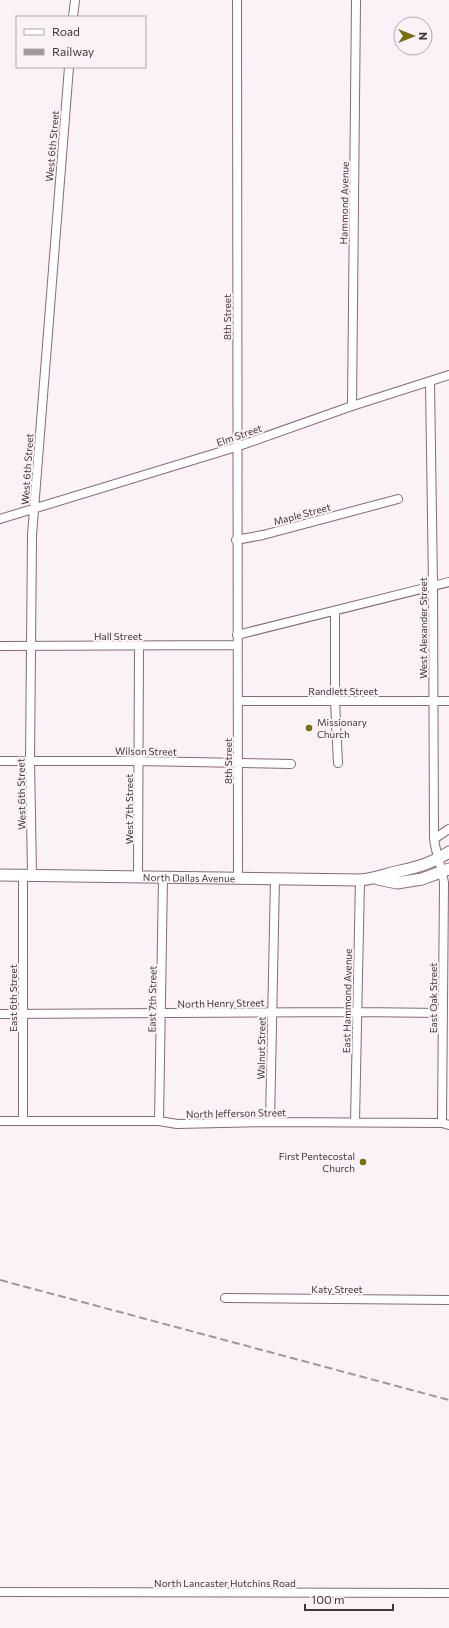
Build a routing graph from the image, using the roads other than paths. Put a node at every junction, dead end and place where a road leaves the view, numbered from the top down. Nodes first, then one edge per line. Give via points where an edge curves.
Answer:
1 (75, 0) edge
2 (236, 0) edge
3 (356, 0) edge
4 (73, 16) edge
5 (69, 68) edge
6 (449, 375) edge
7 (430, 382) junction
8 (352, 406) junction
9 (236, 447) junction
10 (398, 499) dead end
11 (34, 509) junction
12 (0, 519) edge
13 (236, 540) junction
14 (449, 582) edge
15 (434, 585) junction
16 (336, 610) junction
17 (237, 635) junction
18 (237, 645) junction
19 (0, 646) edge
20 (31, 646) junction
21 (139, 646) junction
22 (449, 700) edge
23 (238, 701) junction
24 (335, 701) junction
25 (434, 701) junction
26 (0, 761) edge
27 (30, 761) junction
28 (139, 761) junction
29 (238, 763) junction
30 (338, 763) dead end
31 (291, 764) dead end
32 (449, 829) edge
33 (434, 839) junction
34 (449, 852) edge
35 (438, 860) junction
36 (27, 874) junction
37 (0, 875) edge
38 (138, 877) junction
39 (163, 877) junction
40 (446, 877) edge
41 (238, 878) junction
42 (275, 878) junction
43 (377, 878) junction
44 (360, 880) junction
45 (272, 1012) junction
46 (356, 1012) junction
47 (443, 1013) junction
48 (0, 1014) edge
49 (23, 1014) junction
50 (162, 1014) junction
51 (0, 1121) edge
52 (23, 1121) junction
53 (159, 1121) junction
54 (270, 1122) junction
55 (355, 1122) junction
56 (445, 1124) edge
57 (225, 1298) dead end
58 (449, 1300) edge
59 (0, 1592) edge
60 (449, 1593) edge

1 - 4 street
2 - 9 street, 8th Street
3 - 8 street, Hammond Avenue
5 - 11 street, West 6th Street
6 - 7 street, Elm Street
7 - 8 street, Elm Street
7 - 15 street, West Alexander Street
8 - 9 street, Elm Street
9 - 11 street, Elm Street
9 - 13 street, 8th Street
10 - 13 street, Maple Street
11 - 12 street, Elm Street
11 - 20 street, West 6th Street
13 - 17 street, 8th Street
14 - 15 street
15 - 16 street
15 - 25 street, West Alexander Street
16 - 17 street
16 - 24 street
17 - 18 street, 8th Street
18 - 21 street, Hall Street
18 - 23 street, 8th Street
19 - 20 street, Hall Street
20 - 21 street, Hall Street
20 - 27 street, West 6th Street
21 - 28 street, West 7th Street
22 - 25 street, Randlett Street
23 - 24 street, Randlett Street
23 - 29 street, 8th Street
24 - 25 street, Randlett Street
24 - 30 street
25 - 33 street, West Alexander Street
26 - 27 street, Wilson Street
27 - 28 street, Wilson Street
27 - 36 street, West 6th Street
28 - 29 street, Wilson Street
28 - 38 street, West 7th Street
29 - 31 street, Wilson Street
29 - 41 street, 8th Street
32 - 33 street
33 - 35 street, West Alexander Street
34 - 35 main road, North Dallas Avenue
35 - 40 street, West Alexander Street
35 - 43 main road, North Dallas Avenue
36 - 37 main road, North Dallas Avenue
36 - 38 main road, North Dallas Avenue
36 - 49 street, East 6th Street
38 - 39 main road, North Dallas Avenue
39 - 41 main road, North Dallas Avenue
39 - 50 street, East 7th Street
40 - 43 main road, North Dallas Avenue via 397,883
40 - 47 street, East Oak Street
41 - 42 main road, North Dallas Avenue
42 - 44 main road, North Dallas Avenue
42 - 45 street, Walnut Street
43 - 44 main road, North Dallas Avenue
44 - 46 street, East Hammond Avenue
45 - 46 street, North Henry Street
45 - 50 street, North Henry Street
45 - 54 street, Walnut Street
46 - 47 street, North Henry Street
46 - 55 street, East Hammond Avenue
47 - 56 street, East Oak Street
48 - 49 street, North Henry Street
49 - 50 street, North Henry Street
49 - 52 street, East 6th Street
50 - 53 street, East 7th Street
51 - 52 street, North Jefferson Street
52 - 53 street, North Jefferson Street
53 - 54 street, North Jefferson Street via 177,1124
54 - 55 street, North Jefferson Street
55 - 56 street, North Jefferson Street
57 - 58 street, Katy Street
59 - 60 street, North Lancaster Hutchins Road

